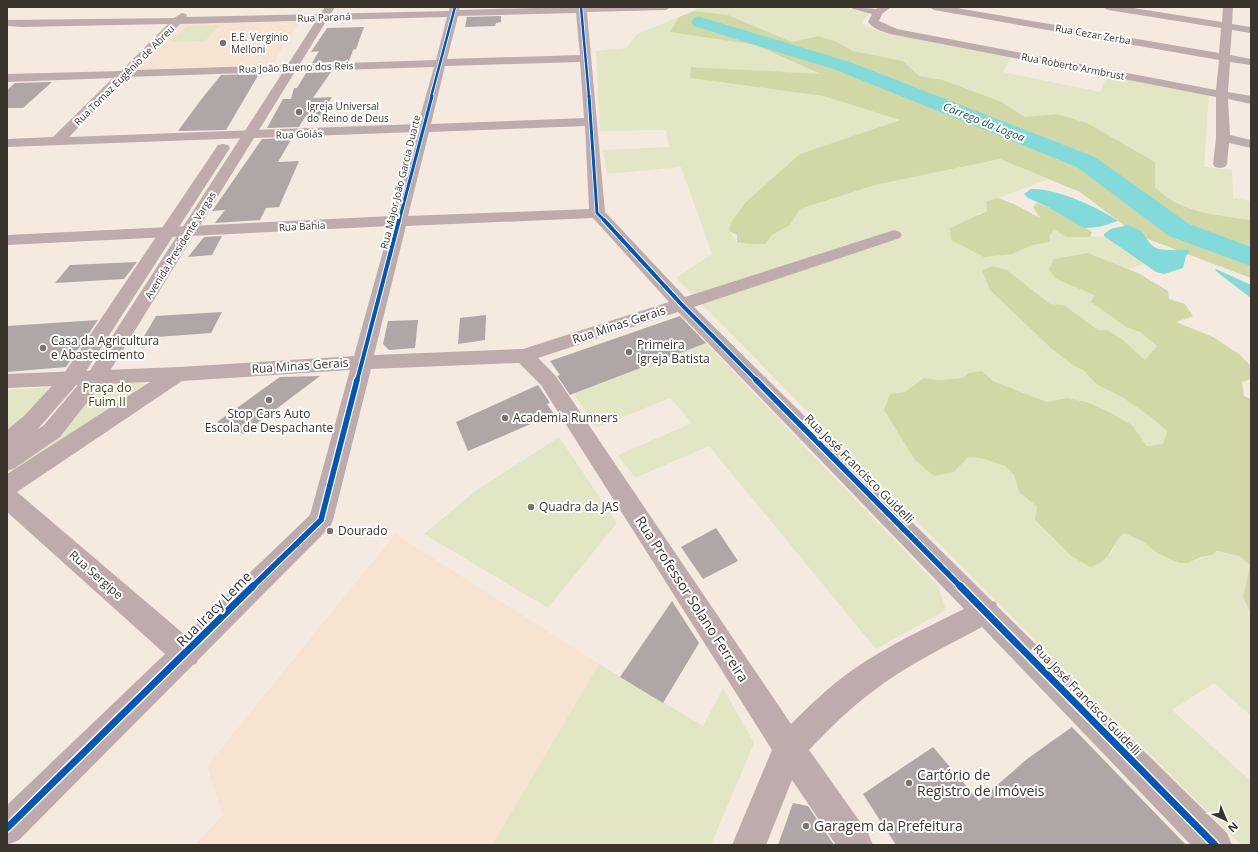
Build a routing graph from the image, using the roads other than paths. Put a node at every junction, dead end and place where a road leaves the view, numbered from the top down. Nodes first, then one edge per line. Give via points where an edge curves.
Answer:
1 (192, 7) edge
2 (666, 7) edge
3 (856, 7) edge
4 (934, 7) edge
5 (1108, 7) edge
6 (1228, 7) edge
7 (581, 8) edge
8 (454, 10) edge
9 (882, 10) edge
10 (320, 12) edge
11 (48, 13) dead end
12 (178, 21) junction
13 (7, 23) edge
14 (22, 24) junction
15 (1226, 26) junction
16 (7, 30) edge
17 (1251, 30) edge
18 (1226, 57) junction
19 (585, 60) junction
20 (1251, 62) edge
21 (440, 63) junction
22 (285, 67) junction
23 (124, 73) junction
24 (7, 78) edge
25 (1222, 94) junction
26 (1251, 100) edge
27 (591, 122) junction
28 (423, 129) junction
29 (249, 135) junction
30 (231, 136) junction
31 (1223, 138) junction
32 (56, 142) junction
33 (7, 143) edge
34 (1251, 144) edge
35 (1220, 164) dead end
36 (597, 213) junction
37 (399, 221) junction
38 (168, 232) junction
39 (188, 232) junction
40 (894, 234) dead end
41 (7, 240) edge
42 (682, 305) junction
43 (524, 356) junction
44 (362, 362) junction
45 (179, 374) junction
46 (96, 376) junction
47 (72, 377) junction
48 (7, 381) edge
49 (7, 442) edge
50 (7, 462) edge
51 (7, 486) edge
52 (7, 497) edge
53 (986, 611) junction
54 (186, 654) junction
55 (789, 748) junction
56 (7, 828) edge
57 (749, 845) edge
58 (856, 845) edge
59 (1215, 845) edge

1 - 12 street, Rua Tomaz Eugênio de Abreu
2 - 7 street, Rua Paraná
3 - 9 street
4 - 18 street, Rua Cezar Zerba
5 - 15 street
6 - 15 street
7 - 8 street, Rua Paraná
7 - 19 street
8 - 10 street, Rua Paraná
8 - 21 street, Rua Major João Garcia Duarte
9 - 25 street, Rua Roberto Armbrust via 873,22 895,32
10 - 12 street, Rua Paraná
10 - 22 main road, Avenida Presidente Vargas
11 - 14 street
12 - 14 street, Rua Paraná
12 - 23 street, Rua Tomaz Eugênio de Abreu
13 - 14 street, Rua Paraná
14 - 16 street
15 - 17 street
15 - 18 street
18 - 20 street, Rua Cezar Zerba
18 - 25 street
19 - 21 street, Rua João Bueno dos Reis
19 - 27 street
21 - 22 street, Rua João Bueno dos Reis
21 - 28 street, Rua Major João Garcia Duarte
22 - 23 street, Rua João Bueno dos Reis
22 - 29 main road, Avenida Presidente Vargas
22 - 30 main road, Avenida Presidente Vargas
23 - 24 street, Rua João Bueno dos Reis
23 - 32 street, Rua Tomaz Eugênio de Abreu
25 - 26 street, Rua Roberto Armbrust
25 - 31 street
27 - 28 street, Rua Goiás
27 - 36 street
28 - 29 street, Rua Goiás
28 - 37 street, Rua Major João Garcia Duarte
29 - 30 street, Rua Goiás
29 - 39 main road, Avenida Presidente Vargas
30 - 32 street, Rua Goiás
30 - 38 main road, Avenida Presidente Vargas
31 - 34 street
31 - 35 street
32 - 33 street, Rua Goiás
36 - 37 street, Rua Bahia
36 - 42 street, Rua José Francisco Guidelli
37 - 39 street, Rua Bahia
37 - 44 street, Rua Major João Garcia Duarte
38 - 39 street, Rua Bahia
38 - 41 street, Rua Bahia
38 - 47 main road, Avenida Presidente Vargas
39 - 46 main road, Avenida Presidente Vargas
40 - 42 street, Rua Minas Gerais
42 - 43 street, Rua Minas Gerais
42 - 53 street, Rua José Francisco Guidelli
43 - 44 street, Rua Minas Gerais
43 - 55 street, Rua Professor Solano Ferreira via 548,380
44 - 45 street, Rua Minas Gerais
44 - 54 street, Rua Iracy Leme via 321,520
45 - 46 street, Rua Minas Gerais
45 - 51 street
46 - 47 street, Rua Minas Gerais
46 - 50 main road, Avenida Presidente Vargas via 52,431
47 - 48 street, Rua Minas Gerais
47 - 49 main road, Avenida Presidente Vargas via 32,422
52 - 54 street, Rua Sergipe
53 - 55 street via 908,652 862,681 827,709
53 - 59 street, Rua José Francisco Guidelli
54 - 56 street, Rua Iracy Leme
55 - 57 street
55 - 58 street, Rua Professor Solano Ferreira

